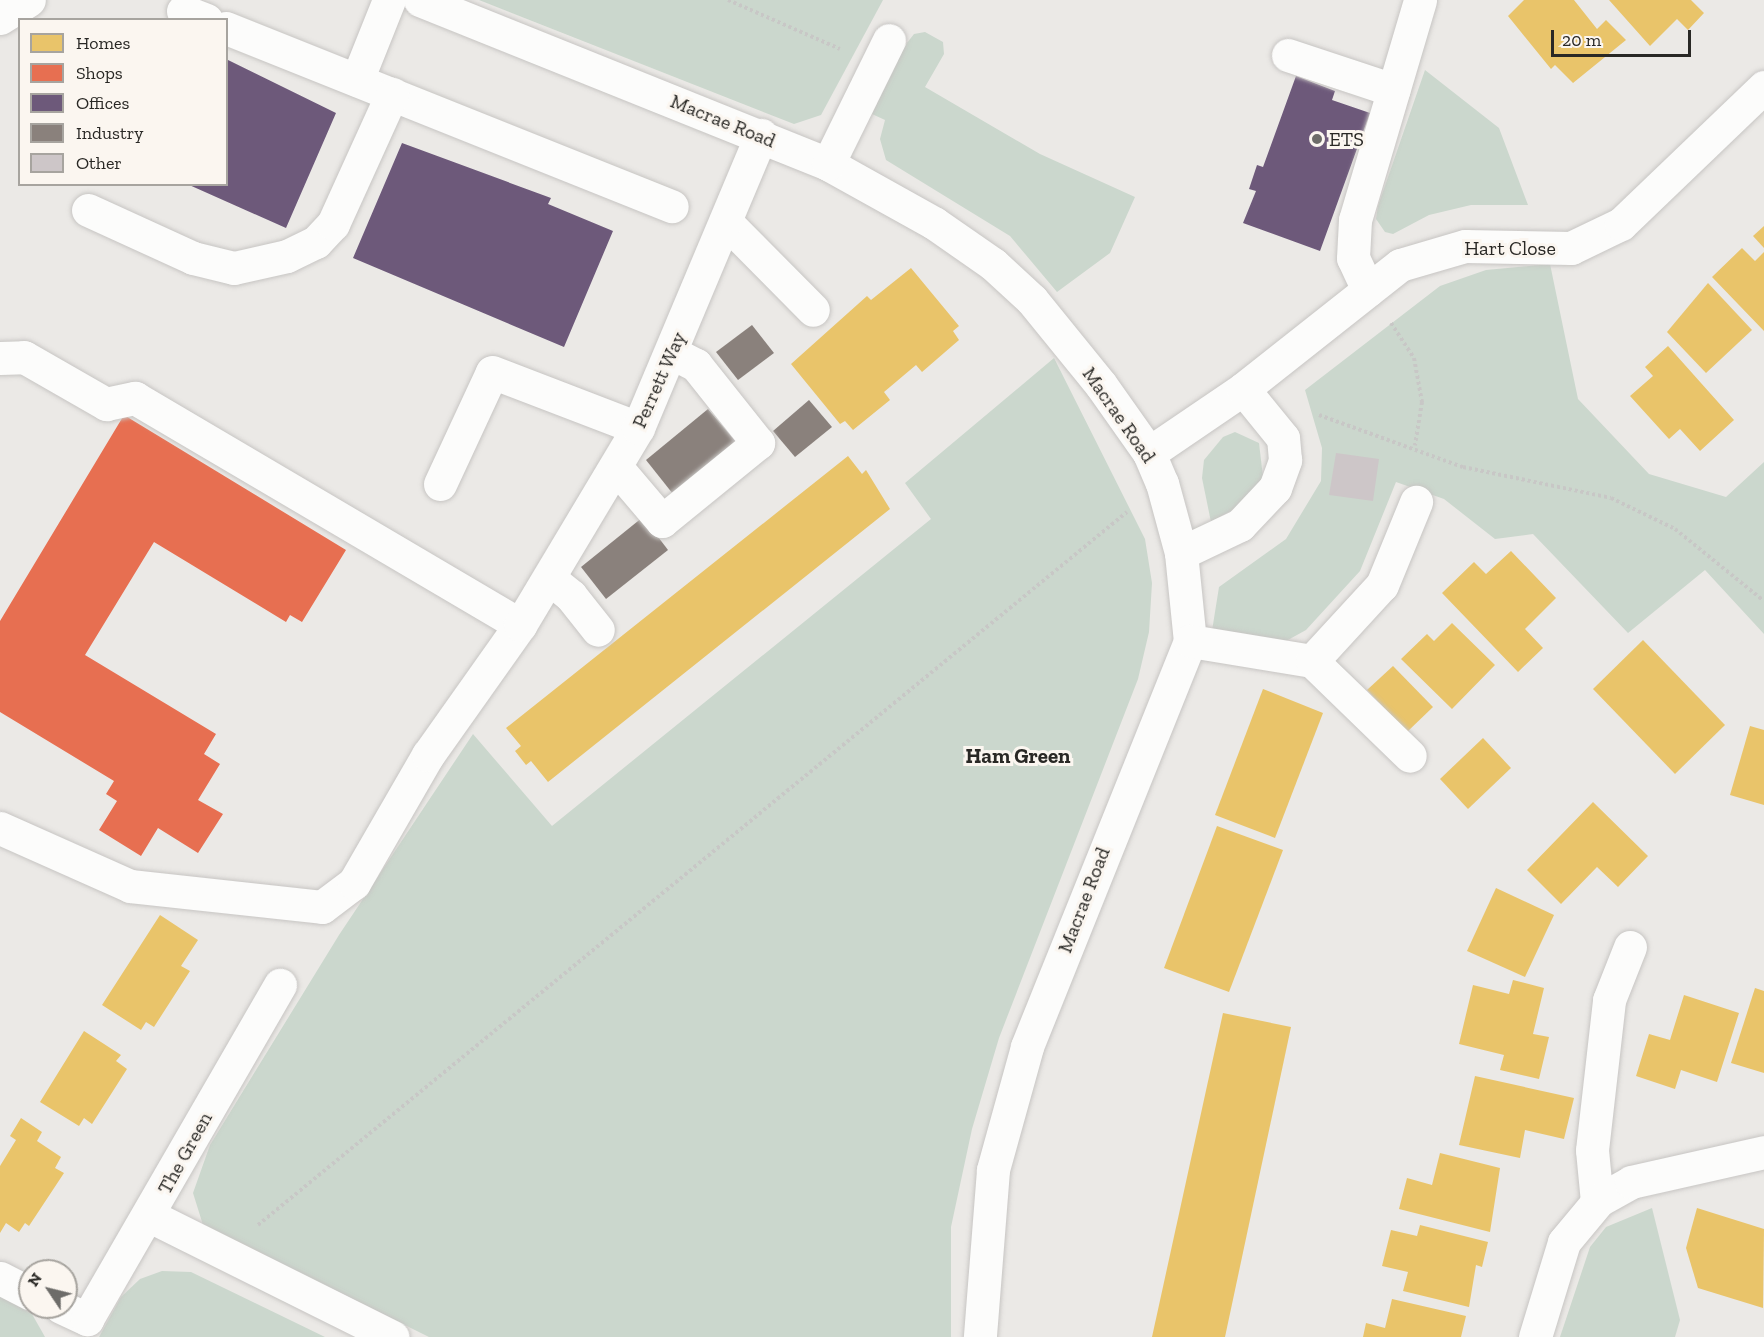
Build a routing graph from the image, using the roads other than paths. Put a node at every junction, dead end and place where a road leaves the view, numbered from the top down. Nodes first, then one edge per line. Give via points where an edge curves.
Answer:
1 (29, 0) edge
2 (389, 0) edge
3 (420, 0) edge
4 (1420, 0) edge
5 (0, 18) edge
6 (228, 29) edge
7 (883, 52) road end
8 (1288, 55) dead end
9 (357, 80) junction
10 (1764, 87) edge
11 (1393, 90) junction
12 (392, 94) junction
13 (761, 135) junction
14 (828, 164) junction
15 (672, 206) dead end
16 (88, 210) dead end
17 (727, 223) junction
18 (1368, 290) junction
19 (813, 310) dead end
20 (672, 353) junction
21 (0, 358) edge
22 (1243, 389) junction
23 (638, 428) junction
24 (1149, 453) junction
25 (616, 467) junction
26 (440, 484) dead end
27 (1416, 502) dead end
28 (1181, 553) junction
29 (549, 578) junction
30 (524, 618) junction
31 (598, 630) dead end
32 (1190, 641) junction
33 (1312, 661) junction
34 (1410, 756) dead end
35 (0, 828) edge
36 (1630, 947) dead end
37 (280, 985) dead end
38 (1764, 1152) edge
39 (1597, 1202) junction
40 (150, 1216) junction
41 (0, 1278) edge
42 (18, 1287) edge
43 (78, 1308) edge
44 (393, 1337) edge
45 (980, 1337) edge
46 (1535, 1337) edge

1 - 5 street
2 - 9 street
3 - 13 street, Macrae Road
4 - 11 street
6 - 9 street
7 - 14 street
8 - 11 street
9 - 12 street
10 - 18 street, Hart Close via 1621,224 1571,248 1465,246 1427,254 1400,265
11 - 18 street via 1355,220 1353,258
12 - 15 street
12 - 16 street via 333,224 316,242 287,256 234,268 193,258
13 - 14 street, Macrae Road
13 - 17 street, Perrett Way
14 - 24 street, Macrae Road via 874,185 993,264 1032,300
17 - 19 street
17 - 20 street, Perrett Way
18 - 22 street, Hart Close
20 - 23 street, Perrett Way
20 - 25 street via 696,365 758,443 662,521
21 - 30 street via 24,357 106,404 135,398
22 - 24 street, Hart Close
22 - 28 street via 1283,438 1285,460 1275,488 1240,525
23 - 25 street, Perrett Way
23 - 26 street via 492,372
24 - 28 street, Macrae Road via 1162,483
25 - 29 street, Perrett Way
27 - 33 street via 1382,585
28 - 32 street, Macrae Road
29 - 30 street, Perrett Way
29 - 31 street via 572,596
30 - 35 street, Perrett Way via 428,755 354,883 322,907 130,886
32 - 33 street
32 - 45 street, Macrae Road via 1027,1047 993,1170
33 - 34 street
36 - 39 street via 1609,1000 1592,1150
37 - 40 street, The Green
38 - 39 street via 1631,1182
39 - 46 street via 1564,1242
40 - 43 street, The Green
40 - 44 street
41 - 42 street

